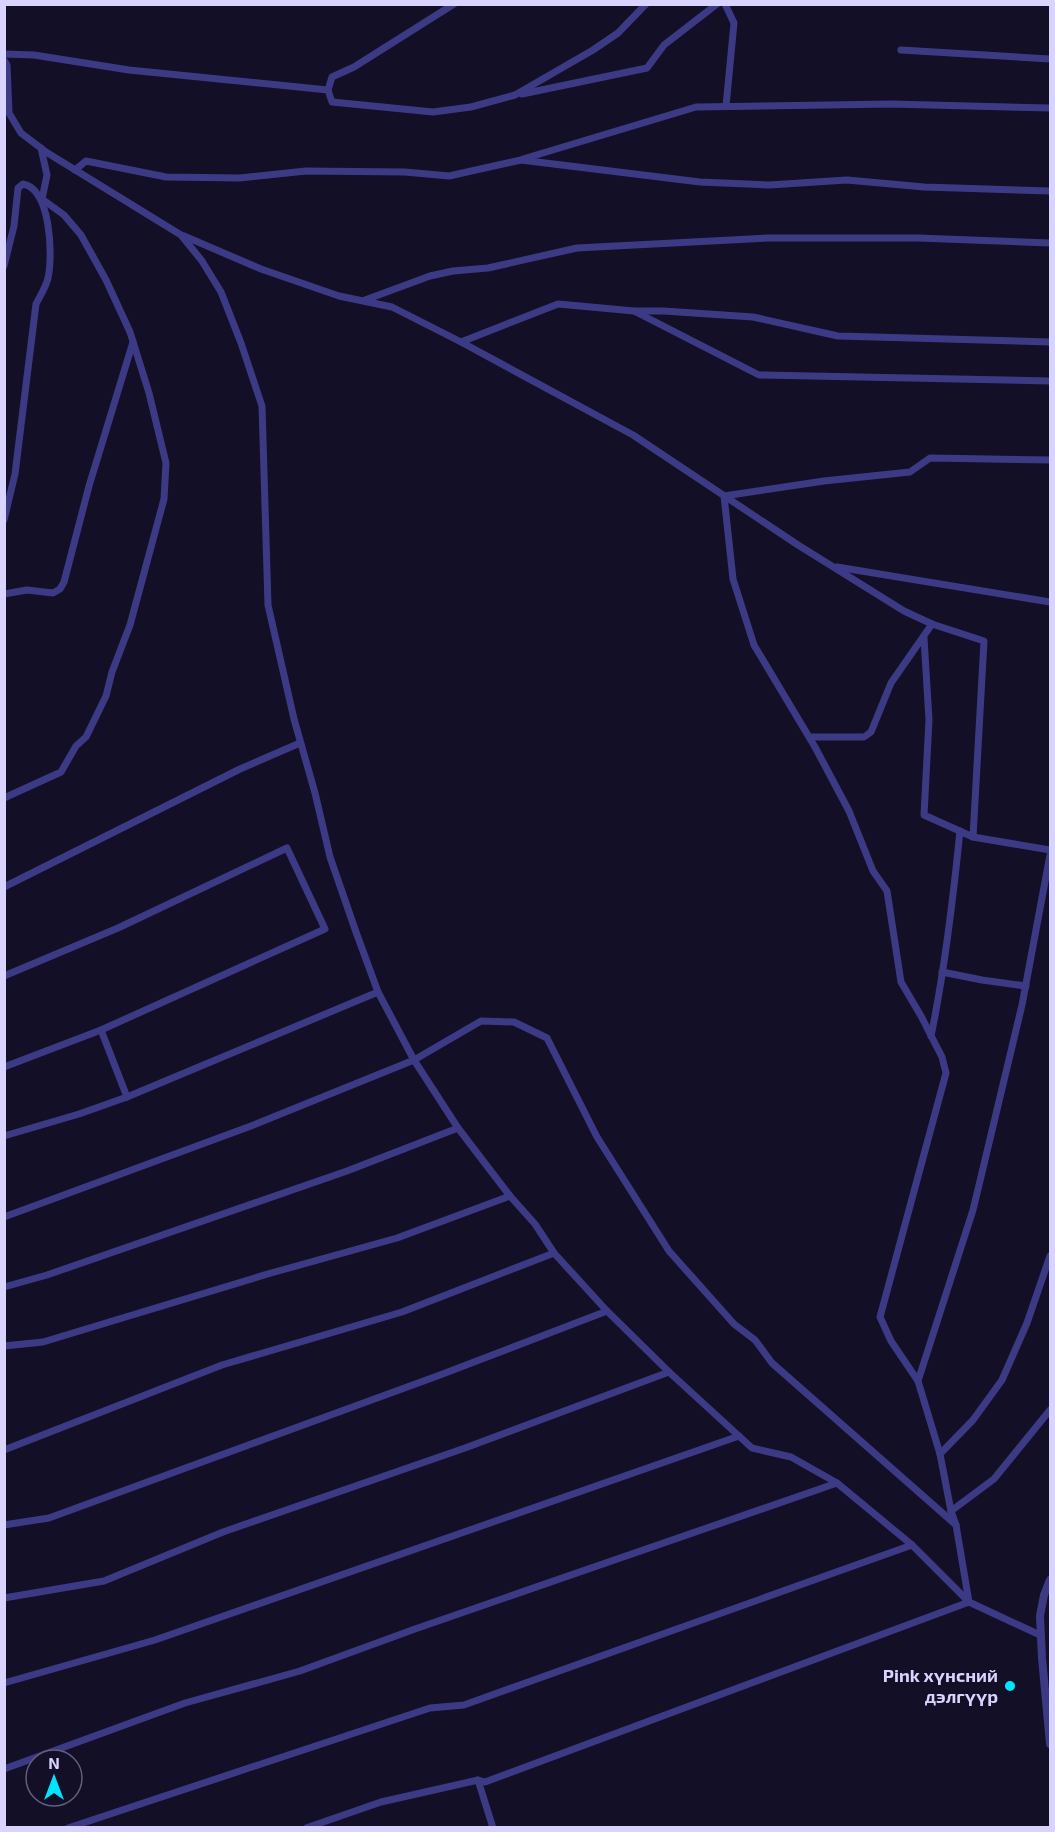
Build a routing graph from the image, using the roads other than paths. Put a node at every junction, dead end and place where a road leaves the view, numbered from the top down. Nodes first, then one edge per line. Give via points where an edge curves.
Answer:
1 (454, 4) edge
2 (646, 4) edge
3 (717, 4) edge
4 (725, 4) edge
5 (901, 50) dead end
6 (4, 54) edge
7 (1050, 59) edge
8 (4, 60) edge
9 (5, 80) edge
10 (328, 90) junction
11 (515, 95) junction
12 (726, 106) junction
13 (1050, 108) edge
14 (41, 148) junction
15 (521, 159) junction
16 (75, 170) junction
17 (1050, 191) edge
18 (42, 199) junction
19 (182, 235) junction
20 (1050, 243) edge
21 (4, 266) edge
22 (363, 301) junction
23 (634, 311) junction
24 (133, 342) junction
25 (461, 342) junction
26 (1050, 342) edge
27 (1050, 381) edge
28 (1050, 460) edge
29 (724, 496) junction
30 (4, 520) edge
31 (833, 567) junction
32 (4, 594) edge
33 (1050, 602) edge
34 (932, 624) junction
35 (924, 638) junction
36 (810, 737) junction
37 (300, 743) junction
38 (4, 798) edge
39 (960, 831) junction
40 (973, 837) junction
41 (1050, 850) edge
42 (1050, 855) edge
43 (4, 886) edge
44 (942, 972) junction
45 (4, 976) edge
46 (1026, 986) junction
47 (378, 992) junction
48 (100, 1030) junction
49 (932, 1036) junction
50 (414, 1060) junction
51 (4, 1067) edge
52 (127, 1097) junction
53 (458, 1128) junction
54 (4, 1136) edge
55 (510, 1196) junction
56 (4, 1216) edge
57 (554, 1252) junction
58 (1050, 1256) edge
59 (4, 1287) edge
60 (607, 1311) junction
61 (4, 1346) edge
62 (669, 1372) junction
63 (918, 1381) junction
64 (1050, 1410) edge
65 (739, 1436) junction
66 (4, 1450) edge
67 (940, 1454) junction
68 (837, 1483) junction
69 (951, 1511) junction
70 (4, 1525) edge
71 (956, 1525) junction
72 (912, 1545) junction
73 (1050, 1580) edge
74 (4, 1598) edge
75 (969, 1602) junction
76 (1040, 1635) junction
77 (4, 1683) edge
78 (1049, 1711) edge
79 (1050, 1744) edge
80 (4, 1769) edge
81 (478, 1780) junction
82 (68, 1827) edge
83 (306, 1827) edge
84 (493, 1827) edge

1 - 10 street via 332,77
2 - 11 street via 610,38
3 - 11 street via 664,45 647,68
4 - 12 street via 734,23
5 - 7 street
6 - 10 street
8 - 9 street
9 - 14 street via 9,112 21,133
10 - 11 street via 332,102 433,112
12 - 13 street via 891,104
12 - 15 street via 696,107
14 - 16 street
14 - 18 street via 46,176
15 - 16 street via 449,176 306,171 240,178 166,177 86,161
15 - 17 street via 700,182 769,185 847,180
16 - 19 street
18 - 21 street via 29,185 18,188
18 - 24 street via 64,215 81,235
18 - 30 street via 50,231 48,278 36,304 16,462
19 - 22 street via 261,269
19 - 37 street via 221,292 262,406 268,605
20 - 22 street via 769,238 577,248 430,276
22 - 25 street via 392,307
23 - 25 street via 558,304
23 - 26 street via 753,317 838,336
23 - 27 street via 759,375
24 - 32 street via 60,590
24 - 38 street via 166,463 164,499 142,582 106,696 86,736 61,772
25 - 29 street via 633,435
28 - 29 street via 930,458 910,472 824,480
29 - 31 street
29 - 36 street via 733,579 754,645
31 - 33 street
31 - 34 street
34 - 35 street
34 - 40 street via 984,641
35 - 36 street via 891,683 871,732 864,737
35 - 39 street via 929,720 924,815
36 - 49 street via 886,891 901,982
37 - 43 street
37 - 47 street via 330,857
39 - 40 street
39 - 44 street
40 - 41 street
42 - 46 street
44 - 46 street
44 - 49 street
45 - 48 street via 118,928 286,848 325,929
46 - 63 street via 973,1210
47 - 50 street
47 - 52 street
48 - 51 street
48 - 52 street
49 - 63 street via 946,1073 880,1317
50 - 53 street
50 - 56 street via 251,1126
50 - 71 street via 481,1020 514,1022 547,1038 597,1137 669,1251 772,1363
52 - 54 street
53 - 55 street
53 - 59 street via 281,1194
55 - 57 street
55 - 61 street via 397,1238 43,1342
57 - 60 street
57 - 66 street via 402,1312 222,1365
58 - 67 street via 1002,1380 973,1420
60 - 62 street
60 - 70 street via 48,1518
62 - 65 street
62 - 74 street via 223,1532 104,1581
63 - 67 street
64 - 69 street via 994,1479
65 - 68 street via 752,1448 791,1457
65 - 77 street via 154,1640
67 - 69 street
68 - 72 street
68 - 80 street via 300,1671 185,1703
69 - 71 street
71 - 75 street
72 - 75 street
72 - 82 street via 464,1705 430,1708
73 - 76 street via 1040,1616
75 - 76 street
75 - 81 street via 485,1782
76 - 78 street
78 - 79 street
81 - 83 street via 381,1802
81 - 84 street

